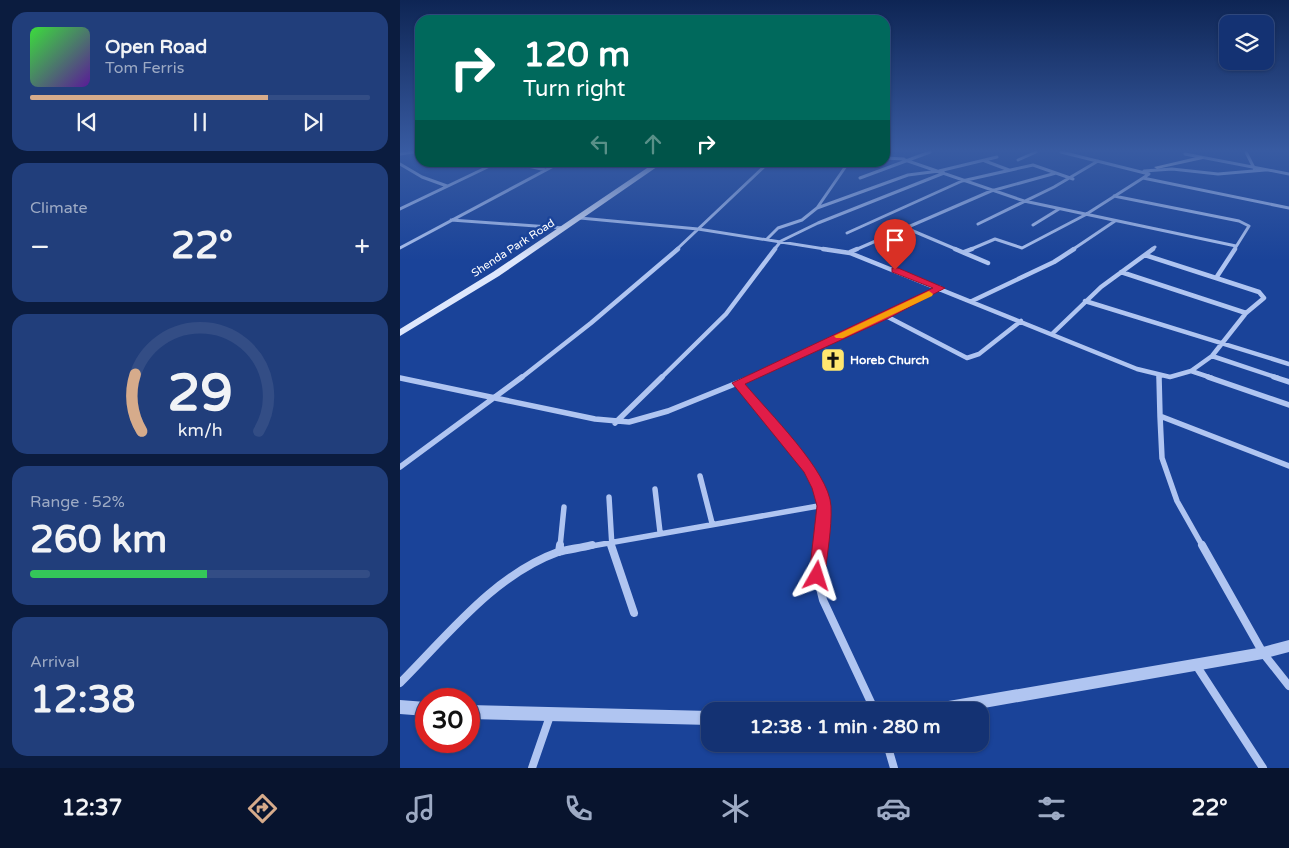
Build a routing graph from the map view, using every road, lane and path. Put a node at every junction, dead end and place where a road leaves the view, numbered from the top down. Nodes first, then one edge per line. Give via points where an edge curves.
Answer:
1 (443, 188) edge
2 (512, 188) edge
3 (624, 188) edge
4 (744, 188) edge
5 (831, 188) edge
6 (873, 188) edge
7 (907, 188) edge
8 (947, 188) edge
9 (982, 188) edge
10 (1002, 188) edge
11 (1052, 188) edge
12 (1127, 188) edge
13 (1191, 188) edge
14 (991, 191) junction
15 (1114, 196) junction
16 (1024, 201) junction
17 (817, 208) junction
18 (1289, 208) edge
19 (400, 209) edge
20 (1058, 209) junction
21 (1085, 215) junction
22 (580, 218) junction
23 (451, 220) junction
24 (1115, 221) junction
25 (978, 224) dead end
26 (1033, 225) dead end
27 (564, 228) junction
28 (906, 228) junction
29 (698, 229) junction
30 (848, 233) dead end
31 (767, 239) junction
32 (781, 241) junction
33 (1236, 246) junction
34 (1156, 247) dead end
35 (400, 248) edge
36 (964, 252) junction
37 (850, 253) junction
38 (1145, 255) junction
39 (988, 263) dead end
40 (1121, 272) junction
41 (1216, 278) junction
42 (940, 288) junction
43 (972, 301) junction
44 (1085, 302) junction
45 (1246, 313) junction
46 (886, 316) junction
47 (1021, 321) junction
48 (400, 333) edge
49 (1052, 334) junction
50 (1222, 342) junction
51 (1212, 356) junction
52 (1289, 364) edge
53 (1191, 371) junction
54 (1159, 376) junction
55 (400, 378) edge
56 (1289, 382) edge
57 (738, 383) junction
58 (496, 399) junction
59 (1289, 406) edge
60 (1160, 416) junction
61 (615, 422) junction
62 (1289, 466) edge
63 (400, 467) edge
64 (700, 476) dead end
65 (655, 490) dead end
66 (609, 497) dead end
67 (824, 506) junction
68 (564, 507) dead end
69 (712, 523) junction
70 (660, 532) junction
71 (610, 542) junction
72 (559, 552) junction
73 (634, 613) dead end
74 (1289, 646) edge
75 (1263, 653) junction
76 (1195, 664) junction
77 (400, 683) edge
78 (1289, 686) edge
79 (871, 702) edge
80 (982, 702) edge
81 (400, 708) edge
82 (415, 709) edge
83 (480, 712) edge
84 (550, 715) junction
85 (701, 718) edge
86 (889, 752) edge
87 (532, 768) edge
88 (894, 768) edge
89 (1263, 768) edge

1 - 19 street
2 - 23 street
3 - 22 main road, Shenda Park Road
4 - 29 street
5 - 17 street
6 - 17 street
7 - 32 street
8 - 30 street
9 - 14 street
10 - 14 street
11 - 16 street
12 - 15 street
13 - 18 street
14 - 16 street
14 - 28 street
15 - 21 street
15 - 33 street via 1244,222 1249,228
16 - 20 street
16 - 25 street
17 - 31 street via 802,220 778,228
20 - 21 street
20 - 26 street
21 - 24 street
21 - 36 street via 1022,248 995,239
22 - 27 main road, Shenda Park Road
22 - 29 street
23 - 27 street
23 - 35 street
24 - 33 street
24 - 43 street via 1054,262
27 - 48 main road, Shenda Park Road
28 - 36 street
28 - 37 street
29 - 31 street
29 - 58 street via 634,287
31 - 32 street
32 - 37 street
32 - 61 street via 726,314
33 - 41 street
34 - 38 street
36 - 39 street
37 - 42 street
38 - 40 street
38 - 41 street
40 - 44 street
40 - 45 street
41 - 45 street via 1263,295 1264,298
42 - 43 street
42 - 46 street
43 - 47 street
44 - 49 street
44 - 50 street
45 - 50 street
46 - 47 street via 967,358 979,354
46 - 57 street
47 - 49 street
49 - 54 street
50 - 51 street
50 - 52 street
51 - 53 street
51 - 56 street
53 - 54 street via 1170,378
53 - 59 street
54 - 60 street
55 - 58 street
57 - 61 street via 642,420
57 - 67 street via 810,470
58 - 61 street
58 - 63 street
60 - 62 street
60 - 75 street via 1162,458 1177,502
64 - 69 street
65 - 70 street
66 - 71 street
67 - 69 street
67 - 79 street via 817,576 823,600
68 - 72 street
69 - 70 street
70 - 71 street
71 - 72 street
71 - 73 street
72 - 77 street via 497,586
74 - 75 street
75 - 76 street
75 - 78 street
76 - 80 street
76 - 89 street
81 - 82 street
83 - 84 street
84 - 85 street
84 - 87 street
86 - 88 street

